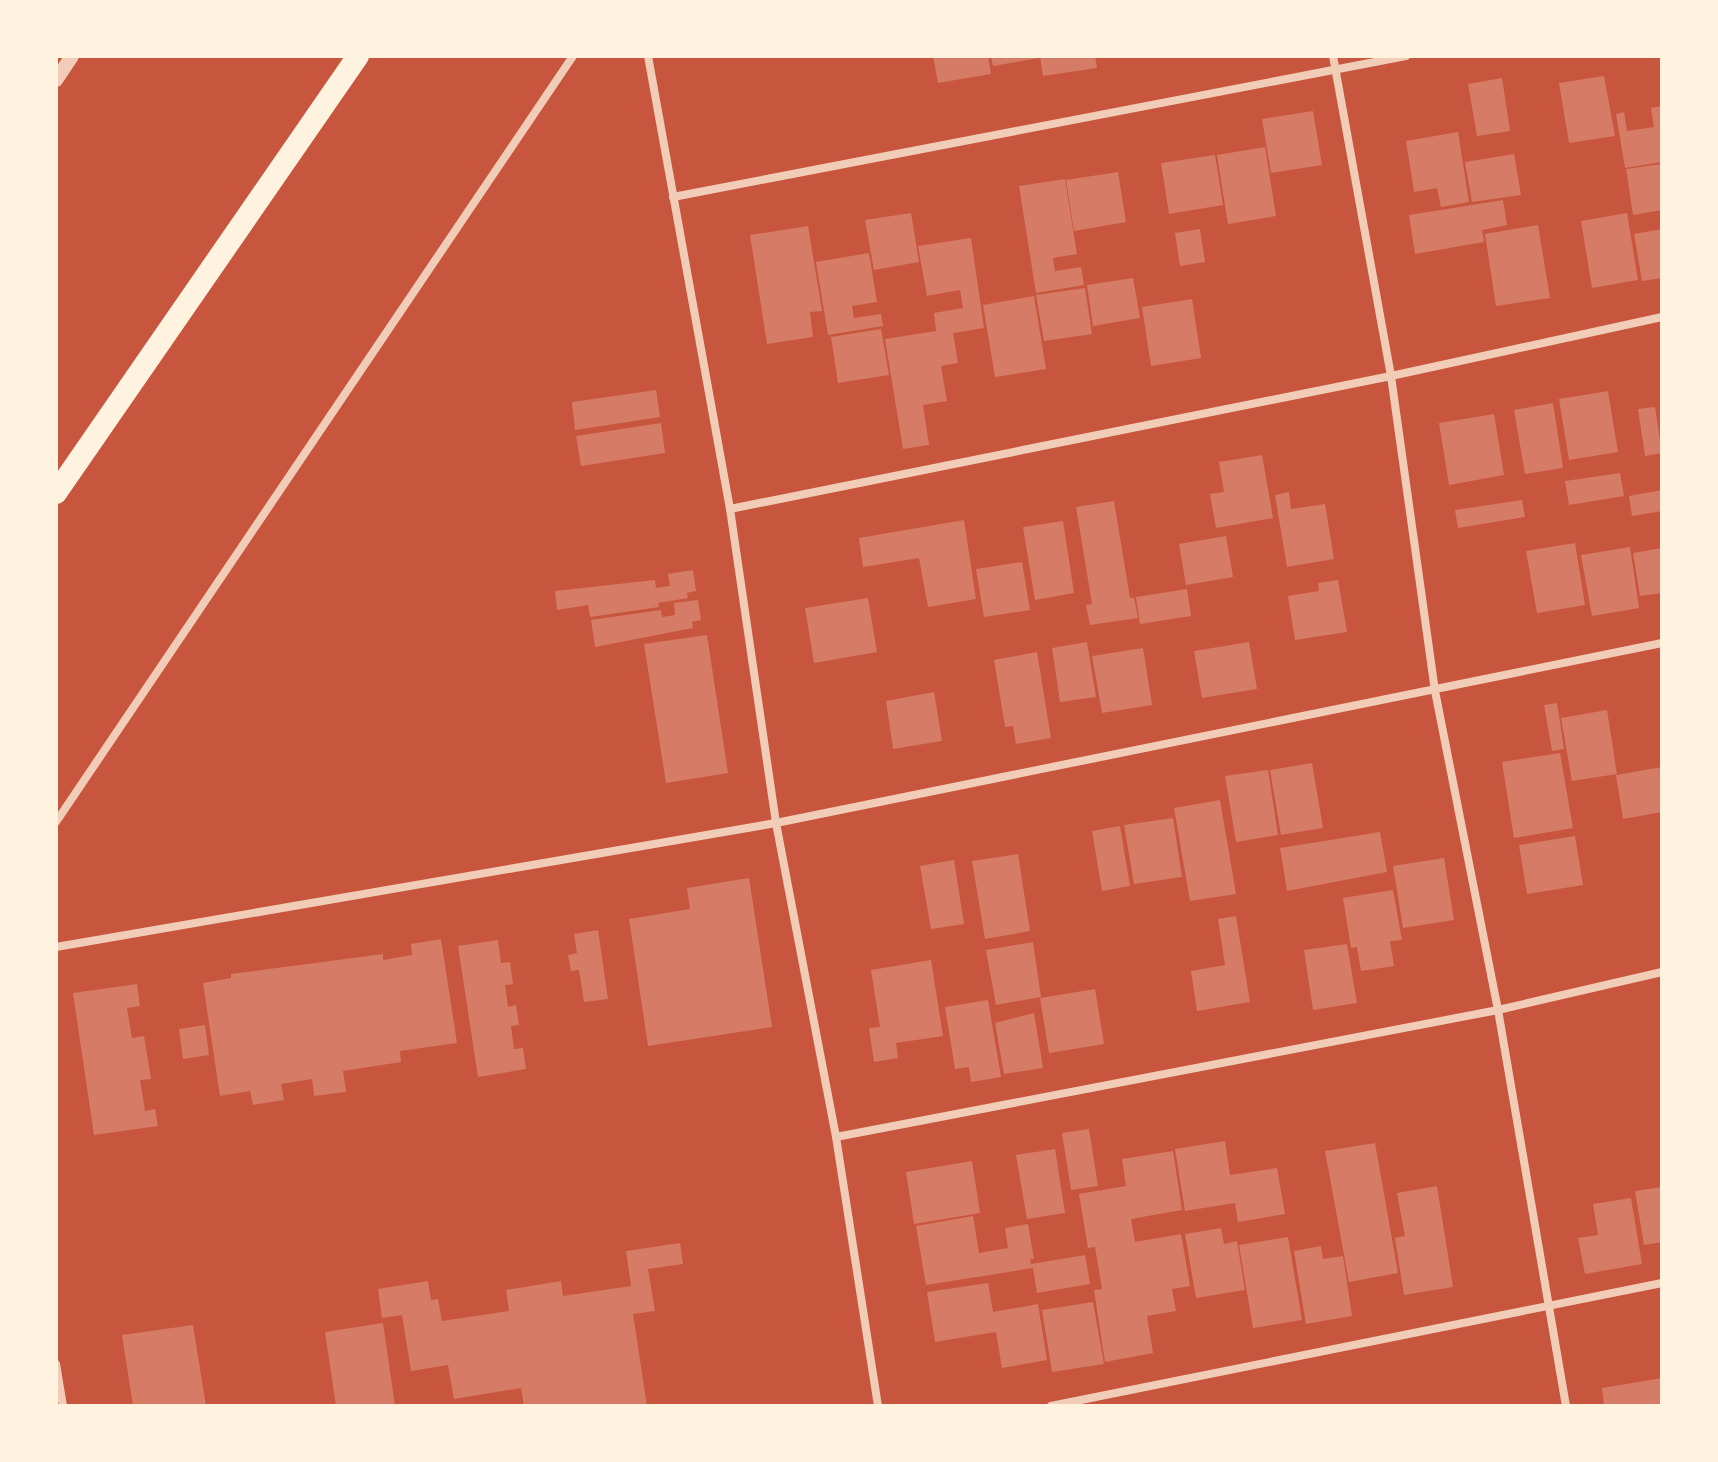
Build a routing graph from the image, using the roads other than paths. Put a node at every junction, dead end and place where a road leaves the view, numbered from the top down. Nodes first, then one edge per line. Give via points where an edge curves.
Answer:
1 (72, 56) edge
2 (358, 56) edge
3 (573, 56) edge
4 (648, 56) edge
5 (1333, 56) edge
6 (1406, 56) edge
7 (1335, 71) junction
8 (56, 80) edge
9 (673, 197) junction
10 (1662, 317) edge
11 (1391, 376) junction
12 (56, 493) edge
13 (730, 509) junction
14 (1662, 643) edge
15 (1435, 691) junction
16 (56, 822) edge
17 (776, 823) junction
18 (56, 947) edge
19 (1662, 972) edge
20 (1498, 1010) junction
21 (836, 1137) junction
22 (1662, 1283) edge
23 (1549, 1304) junction
24 (56, 1364) edge
25 (63, 1406) edge
26 (878, 1406) edge
27 (1051, 1406) edge
28 (1566, 1406) edge

1 - 8 street
2 - 12 highway
3 - 16 street
4 - 9 street
5 - 7 street
6 - 7 street
7 - 9 street
7 - 11 street
9 - 13 street
10 - 11 street
11 - 13 street
11 - 15 street
13 - 17 street
14 - 15 street
15 - 17 street
15 - 20 street
17 - 18 street
17 - 21 street
19 - 20 street
20 - 21 street
20 - 23 street
21 - 26 street
22 - 23 street
23 - 27 street
23 - 28 street
24 - 25 street

